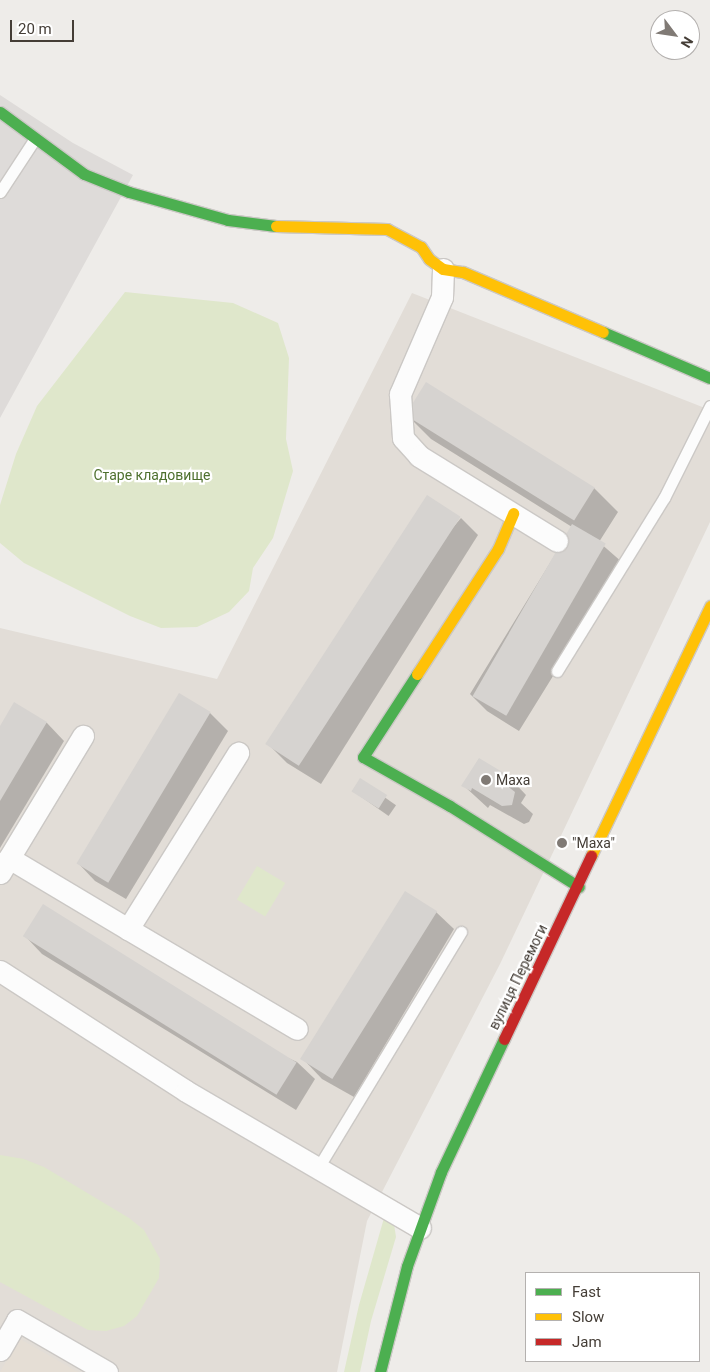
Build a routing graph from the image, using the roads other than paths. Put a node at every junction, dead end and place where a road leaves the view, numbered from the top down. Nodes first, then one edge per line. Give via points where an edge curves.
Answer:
1 (0, 112) edge
2 (34, 140) junction
3 (0, 192) edge
4 (443, 269) junction
5 (710, 378) edge
6 (710, 406) edge
7 (512, 513) junction
8 (557, 541) dead end
9 (710, 606) edge
10 (556, 671) dead end
11 (83, 736) dead end
12 (238, 753) dead end
13 (5, 865) edge
14 (579, 887) junction
15 (128, 929) junction
16 (461, 932) dead end
17 (0, 971) edge
18 (296, 1029) dead end
19 (318, 1168) junction
20 (420, 1228) junction
21 (0, 1350) edge
22 (106, 1372) edge
23 (380, 1372) edge

1 - 2 street
2 - 3 lane
2 - 4 street via 84,174 130,192 228,220 308,229 386,229 421,247 429,259
4 - 5 street via 463,272
4 - 7 street via 442,297 400,394 403,438 419,456
6 - 10 lane via 664,498
7 - 8 street
7 - 14 street via 498,548 362,757 458,811
9 - 14 street, вулиця Перемоги
11 - 13 street
12 - 15 street
13 - 15 street
14 - 20 street, вулиця Перемоги via 441,1172
15 - 18 street
16 - 19 lane
17 - 19 street via 186,1090
19 - 20 street
20 - 23 street, вулиця Перемоги via 392,1318
21 - 22 street via 18,1320

